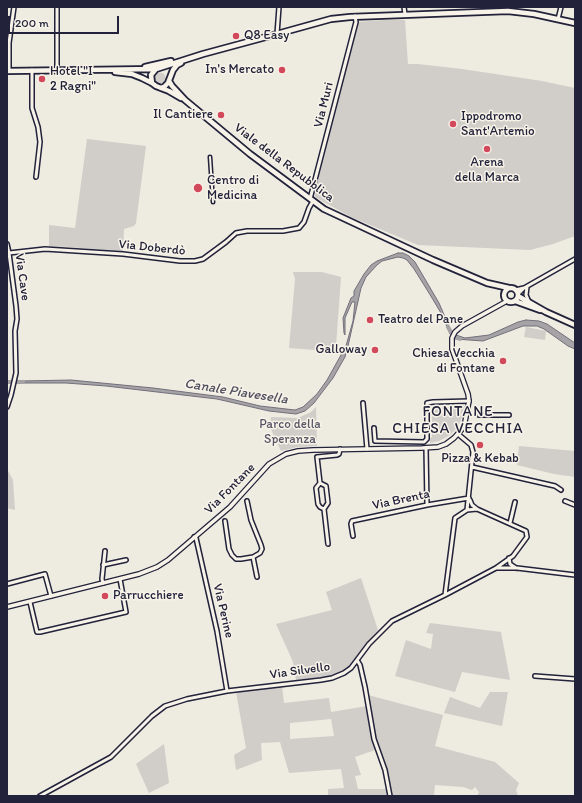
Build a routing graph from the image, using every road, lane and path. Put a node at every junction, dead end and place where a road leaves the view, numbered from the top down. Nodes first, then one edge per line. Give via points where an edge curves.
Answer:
1 (14, 7) edge
2 (57, 7) edge
3 (279, 7) edge
4 (404, 7) edge
5 (561, 7) edge
6 (501, 9) edge
7 (405, 14) junction
8 (355, 16) junction
9 (558, 19) junction
10 (575, 23) edge
11 (277, 34) junction
12 (203, 54) junction
13 (122, 69) junction
14 (157, 69) junction
15 (32, 70) junction
16 (57, 70) junction
17 (108, 70) junction
18 (8, 71) edge
19 (170, 80) junction
20 (152, 83) junction
21 (158, 87) junction
22 (185, 100) junction
23 (210, 157) dead end
24 (212, 176) junction
25 (36, 177) dead end
26 (207, 177) dead end
27 (312, 200) junction
28 (214, 202) dead end
29 (7, 244) edge
30 (10, 253) junction
31 (575, 259) edge
32 (486, 283) junction
33 (526, 287) junction
34 (509, 288) junction
35 (517, 293) junction
36 (505, 297) junction
37 (515, 301) junction
38 (529, 302) junction
39 (546, 312) junction
40 (575, 325) edge
41 (469, 402) junction
42 (364, 403) dead end
43 (7, 407) edge
44 (479, 415) dead end
45 (510, 415) dead end
46 (374, 428) dead end
47 (458, 434) junction
48 (410, 442) junction
49 (410, 448) junction
50 (426, 448) junction
51 (340, 449) junction
52 (367, 449) junction
53 (313, 450) junction
54 (317, 457) junction
55 (472, 467) junction
56 (320, 483) junction
57 (561, 490) dead end
58 (469, 498) junction
59 (247, 501) dead end
60 (515, 502) dead end
61 (565, 502) dead end
62 (427, 505) junction
63 (575, 505) edge
64 (477, 508) junction
65 (324, 509) junction
66 (467, 510) junction
67 (225, 522) dead end
68 (510, 523) junction
69 (352, 536) dead end
70 (194, 537) junction
71 (328, 544) dead end
72 (105, 551) dead end
73 (253, 557) junction
74 (509, 558) junction
75 (126, 560) dead end
76 (103, 565) junction
77 (496, 568) junction
78 (517, 568) junction
79 (575, 575) edge
80 (257, 577) dead end
81 (120, 579) junction
82 (448, 580) junction
83 (103, 583) junction
84 (7, 584) edge
85 (454, 590) junction
86 (445, 595) junction
87 (51, 596) junction
88 (30, 602) junction
89 (7, 608) edge
90 (357, 660) junction
91 (535, 676) dead end
92 (575, 680) edge
93 (227, 691) junction
94 (40, 796) edge
95 (390, 796) edge

1 - 18 street
2 - 16 street
3 - 11 street
4 - 7 street
5 - 9 street
6 - 7 main road
6 - 9 main road
7 - 8 main road
8 - 11 main road
8 - 27 street, Via Muri via 356,22
9 - 10 main road
11 - 12 main road
12 - 13 main road via 153,66
12 - 14 main road
12 - 19 main road via 177,65
13 - 14 main road
13 - 17 main road
14 - 19 main road via 167,71
14 - 20 main road via 151,75
15 - 16 main road
15 - 18 main road
15 - 25 street via 32,108 40,142
16 - 17 main road
17 - 20 main road via 132,74
19 - 21 main road via 164,87
19 - 22 main road
20 - 21 main road
21 - 22 main road
22 - 27 main road, Viale della Repubblica via 250,154
23 - 24 street
24 - 26 street
24 - 28 street
27 - 30 street, Via Doberdò via 304,222 299,228 236,233 203,259 191,262 45,249
27 - 32 main road, Viale della Repubblica via 350,222
29 - 30 street, Via Cave
30 - 43 street, Via Cave via 16,306 16,373
31 - 33 street
32 - 34 main road, Viale della Repubblica
32 - 36 main road, Viale della Repubblica
33 - 35 street
33 - 38 street
34 - 35 main road, Viale della Repubblica
34 - 36 main road
35 - 37 main road
35 - 38 main road, Viale della Repubblica
36 - 37 main road, Viale della Repubblica via 511,302
36 - 41 street, Via Fontane via 500,303 462,326 452,338 452,349
37 - 39 main road, Viale della Repubblica
38 - 39 main road, Viale della Repubblica
39 - 40 main road, Viale della Repubblica
41 - 47 street, Via Fontane via 464,427
41 - 48 street via 429,402 427,439 424,442
42 - 52 street
44 - 45 street
46 - 48 street via 375,441
47 - 50 street, Via Fontane via 446,444
47 - 55 street via 473,449
48 - 49 street
49 - 50 street, Via Fontane
49 - 52 street, Via Fontane
50 - 62 street
51 - 52 street, Via Fontane
51 - 53 street, Via Fontane
51 - 54 street via 337,455
53 - 54 street
53 - 70 street, Via Fontane via 296,451 273,460 230,507
54 - 56 street
55 - 57 street via 555,486
55 - 58 street
56 - 65 street via 316,488 318,504
56 - 65 street via 326,486 328,502
58 - 62 street, Via Brenta
58 - 64 street
58 - 66 street
59 - 73 street via 262,549
60 - 68 street
61 - 63 street
62 - 69 street, Via Brenta via 352,520
64 - 66 street
64 - 68 street, Via Silvello
65 - 71 street
66 - 82 street via 455,518
67 - 73 street via 232,555 236,559
68 - 74 street, Via Silvello via 528,534 522,545
70 - 81 street, Via Fontane via 160,565
70 - 93 street, Via Perine via 217,631
72 - 76 street
73 - 80 street
74 - 77 street, Via Silvello
74 - 78 street via 510,564
75 - 76 street
76 - 83 street
77 - 78 street
77 - 85 street, Via Silvello
78 - 79 street
81 - 83 street, Via Fontane
81 - 88 street via 126,612 120,614 37,632
82 - 85 street via 449,587
82 - 86 street
83 - 87 street, Via Fontane
84 - 87 street via 45,574
85 - 86 street, Via Silvello
86 - 90 street, Via Silvello via 392,621
87 - 88 street, Via Fontane
88 - 89 street, Via Fontane
90 - 93 street, Via Silvello via 348,670 332,678
90 - 95 street via 365,687 374,739 385,770
91 - 92 street
93 - 94 street, Via Silvello via 165,706 111,757

